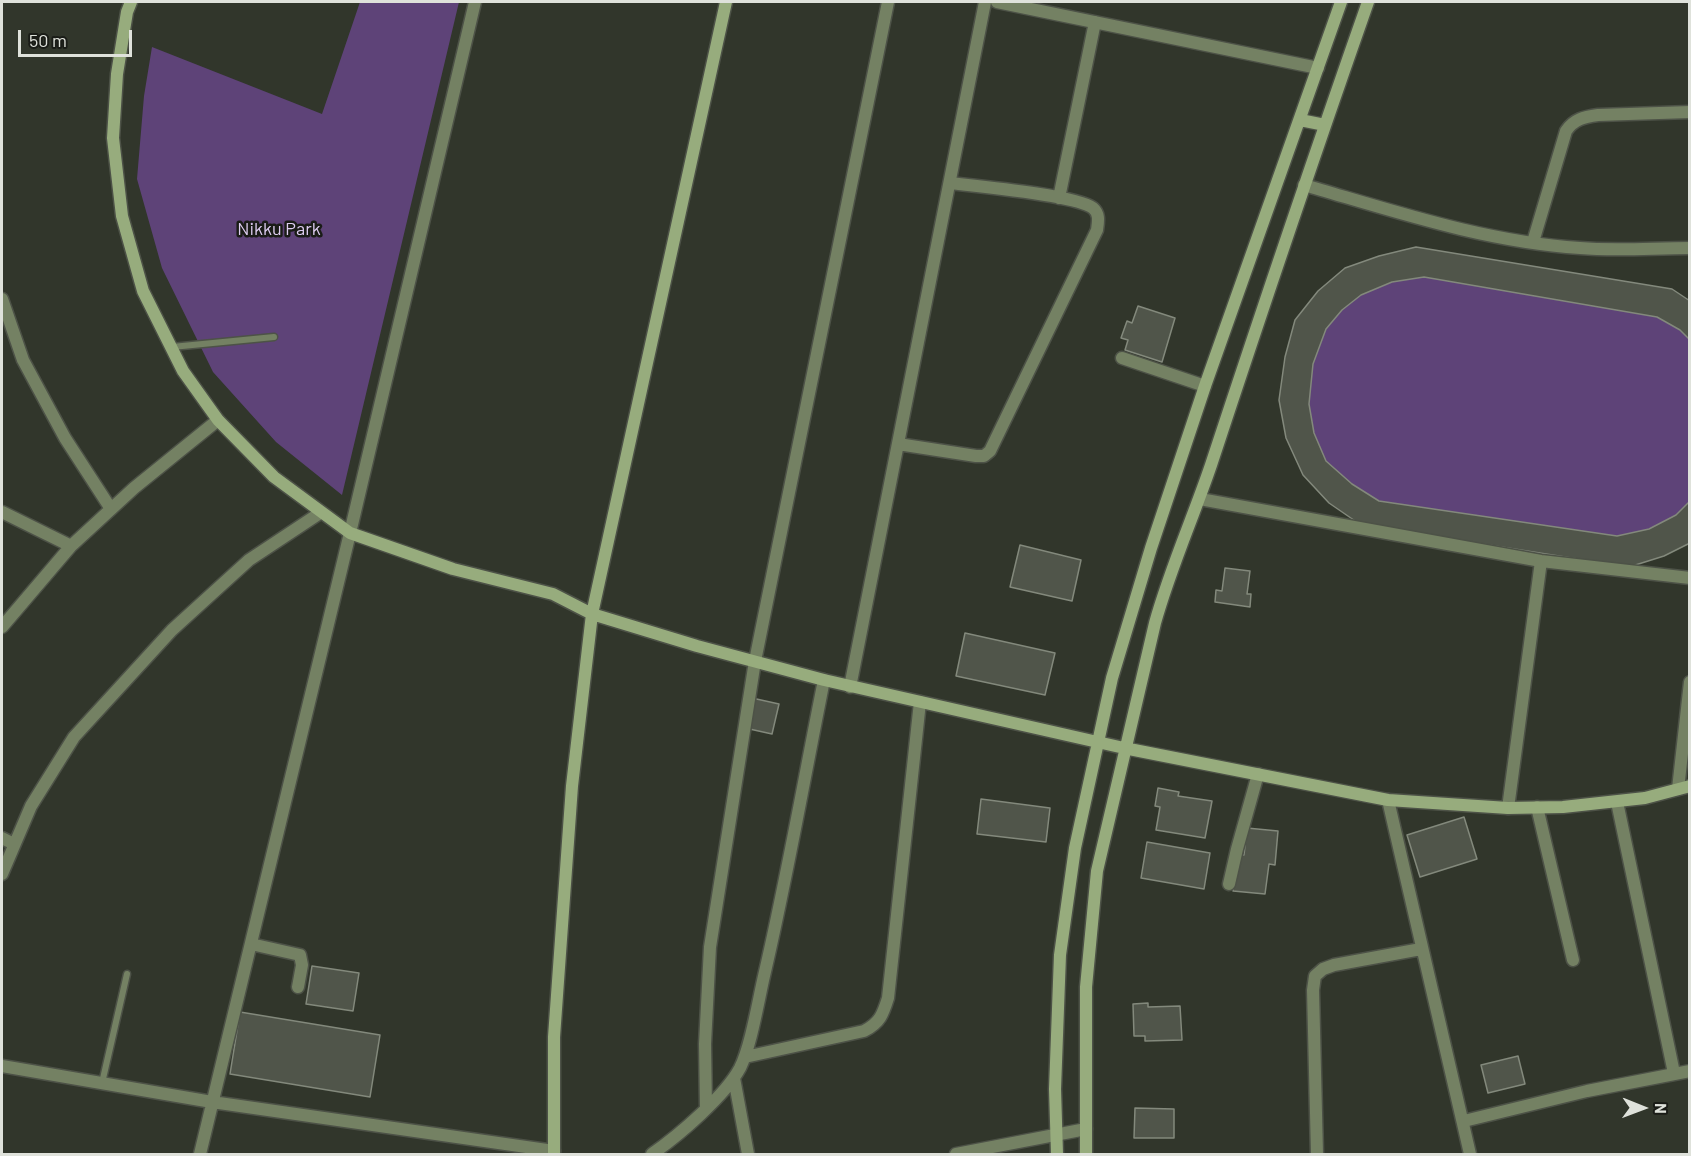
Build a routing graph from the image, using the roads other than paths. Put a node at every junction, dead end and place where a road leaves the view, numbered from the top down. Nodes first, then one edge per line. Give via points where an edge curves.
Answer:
1 (131, 2) edge
2 (475, 2) edge
3 (726, 2) edge
4 (888, 2) edge
5 (986, 2) edge
6 (997, 2) edge
7 (1341, 2) edge
8 (1368, 2) edge
9 (1095, 22) junction
10 (1318, 68) junction
11 (1689, 112) edge
12 (1300, 120) junction
13 (1325, 125) junction
14 (950, 183) junction
15 (1304, 185) junction
16 (1059, 198) junction
17 (1533, 242) junction
18 (1689, 248) edge
19 (2, 299) edge
20 (274, 337) dead end
21 (171, 348) junction
22 (1122, 358) dead end
23 (1205, 386) junction
24 (218, 420) junction
25 (898, 444) junction
26 (1200, 498) junction
27 (111, 509) junction
28 (2, 512) edge
29 (320, 513) junction
30 (350, 533) junction
31 (71, 546) junction
32 (1541, 561) junction
33 (1689, 578) edge
34 (592, 614) junction
35 (2, 627) edge
36 (755, 661) junction
37 (824, 681) junction
38 (1689, 682) edge
39 (850, 687) junction
40 (920, 702) junction
41 (1098, 742) junction
42 (1125, 748) junction
43 (1258, 774) junction
44 (1684, 788) edge
45 (1388, 800) junction
46 (1617, 802) junction
47 (1537, 807) junction
48 (1508, 808) junction
49 (2, 838) edge
50 (14, 844) junction
51 (2, 874) edge
52 (1229, 884) dead end
53 (250, 944) junction
54 (1421, 949) junction
55 (1573, 960) dead end
56 (127, 974) dead end
57 (298, 987) dead end
58 (745, 1057) junction
59 (2, 1066) edge
60 (1689, 1071) edge
61 (1674, 1073) junction
62 (734, 1078) junction
63 (102, 1083) junction
64 (212, 1102) junction
65 (706, 1108) junction
66 (1464, 1121) junction
67 (1086, 1129) junction
68 (1056, 1135) junction
69 (554, 1153) edge
70 (200, 1155) edge
71 (652, 1155) edge
72 (748, 1155) edge
73 (956, 1155) edge
74 (1057, 1155) edge
75 (1086, 1155) edge
76 (1317, 1155) edge
77 (1470, 1155) edge

1 - 21 street via 117,74 114,138 122,216 143,291
2 - 30 street
3 - 34 street
4 - 36 street
5 - 14 street
6 - 9 street
7 - 10 street
8 - 13 street
9 - 10 street
9 - 16 street
10 - 12 street
11 - 17 street via 1598,115 1571,122
12 - 13 street
12 - 23 street
13 - 15 street
14 - 16 street
14 - 25 street
15 - 17 street via 1454,228
15 - 26 street
16 - 25 street via 1094,208 1099,216 1097,230 990,451 976,456
17 - 18 street via 1579,248
19 - 27 street via 23,360 65,438
20 - 21 lane
21 - 24 street
22 - 23 street
23 - 41 street via 1151,548 1112,678
24 - 27 street
24 - 29 street via 274,477
25 - 39 street
26 - 32 street
26 - 42 street via 1165,588
27 - 31 street
28 - 31 street
29 - 30 street
29 - 50 street via 249,560 172,630 74,737 31,806
30 - 34 street via 453,569 553,594
30 - 53 street
31 - 35 street
32 - 33 street
32 - 48 street
34 - 36 street
34 - 69 street via 572,786 554,1037
36 - 37 street
36 - 65 street via 710,947
37 - 39 street
37 - 58 street
38 - 44 street
39 - 40 street
40 - 41 street
40 - 58 street via 888,998 882,1018 864,1031
41 - 42 street
41 - 68 street via 1075,848 1059,955
42 - 43 street
42 - 67 street via 1097,870 1086,987
43 - 45 street
43 - 52 street
44 - 46 street
45 - 48 street
45 - 54 street
46 - 47 street
46 - 61 street
47 - 48 street
47 - 55 street
49 - 50 street
50 - 51 street
53 - 57 street via 300,956
53 - 64 street
54 - 66 street
54 - 76 street via 1334,965 1315,976
56 - 63 lane
58 - 62 street
59 - 63 street
60 - 61 street
61 - 66 street
62 - 65 street
62 - 72 street
63 - 64 street
64 - 69 street
64 - 70 street
65 - 71 street
66 - 77 street
67 - 68 street
67 - 75 street
68 - 73 street
68 - 74 street

